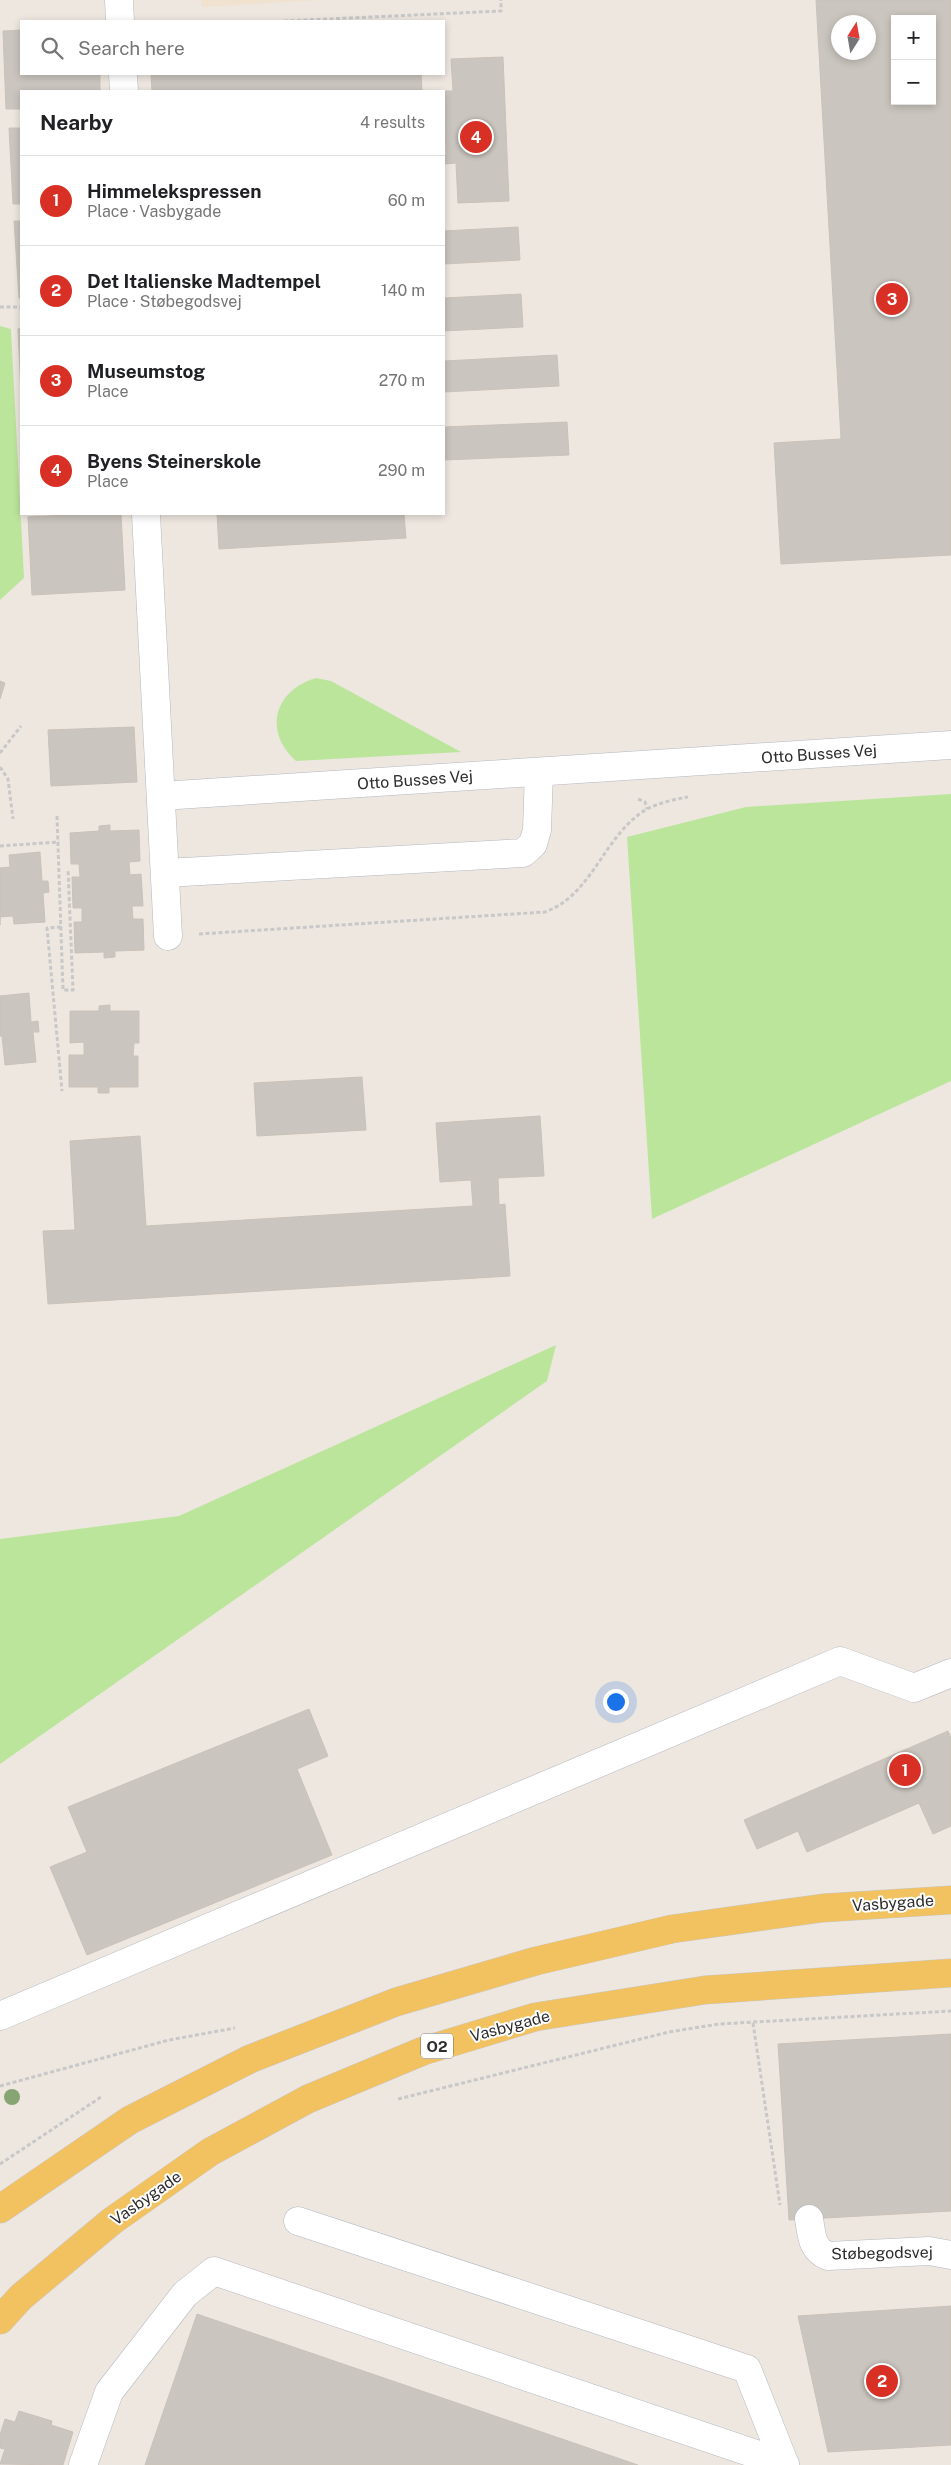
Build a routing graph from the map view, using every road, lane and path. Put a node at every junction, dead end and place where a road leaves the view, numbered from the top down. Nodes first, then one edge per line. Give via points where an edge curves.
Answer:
1 (119, 0) edge
2 (501, 0) edge
3 (120, 20) edge
4 (306, 20) edge
5 (123, 75) edge
6 (124, 90) edge
7 (0, 307) edge
8 (20, 307) edge
9 (146, 515) edge
10 (21, 726) dead end
11 (951, 745) edge
12 (0, 753) edge
13 (0, 767) edge
14 (538, 772) junction
15 (161, 796) junction
16 (696, 797) dead end
17 (57, 816) dead end
18 (13, 819) dead end
19 (58, 842) junction
20 (0, 846) edge
21 (68, 869) dead end
22 (164, 873) junction
23 (61, 927) junction
24 (168, 936) joint
25 (62, 1091) dead end
26 (951, 1673) edge
27 (951, 1900) edge
28 (951, 1973) edge
29 (748, 1987) junction
30 (951, 2011) edge
31 (0, 2016) edge
32 (753, 2022) junction
33 (238, 2028) dead end
34 (0, 2086) edge
35 (391, 2101) dead end
36 (0, 2209) edge
37 (782, 2214) dead end
38 (809, 2219) dead end
39 (298, 2221) dead end
40 (951, 2255) edge
41 (0, 2320) edge
42 (785, 2464) edge
43 (83, 2465) edge

1 - 3 street
2 - 4 path via 501,11
5 - 6 street
7 - 8 path
9 - 15 street
10 - 12 path
11 - 14 street, Otto Busses Vej
13 - 18 path via 8,779
14 - 15 street, Otto Busses Vej
14 - 22 street via 537,830 533,844 523,853
15 - 22 street
16 - 24 path via 666,802 647,810 610,846 577,891 564,903 545,912
17 - 19 path
19 - 20 path
19 - 23 path
21 - 23 path via 72,990 63,990
22 - 24 street
23 - 25 path via 47,928
26 - 31 street via 914,1688 840,1661
27 - 36 main road, Vasbygade via 823,1908 672,1929 536,1961 396,2002 250,2059 130,2120
28 - 29 main road, Vasbygade / O2
29 - 32 path
29 - 41 main road, Vasbygade / O2 via 705,1990 535,2018 423,2051 308,2099 210,2152 112,2221 21,2297
30 - 32 path
32 - 35 path via 669,2032
32 - 37 path
33 - 34 path via 169,2040
38 - 40 street, Støbegodsvej via 814,2247 828,2256 929,2250
39 - 42 street via 747,2369
42 - 43 street via 214,2271 185,2294 109,2392

